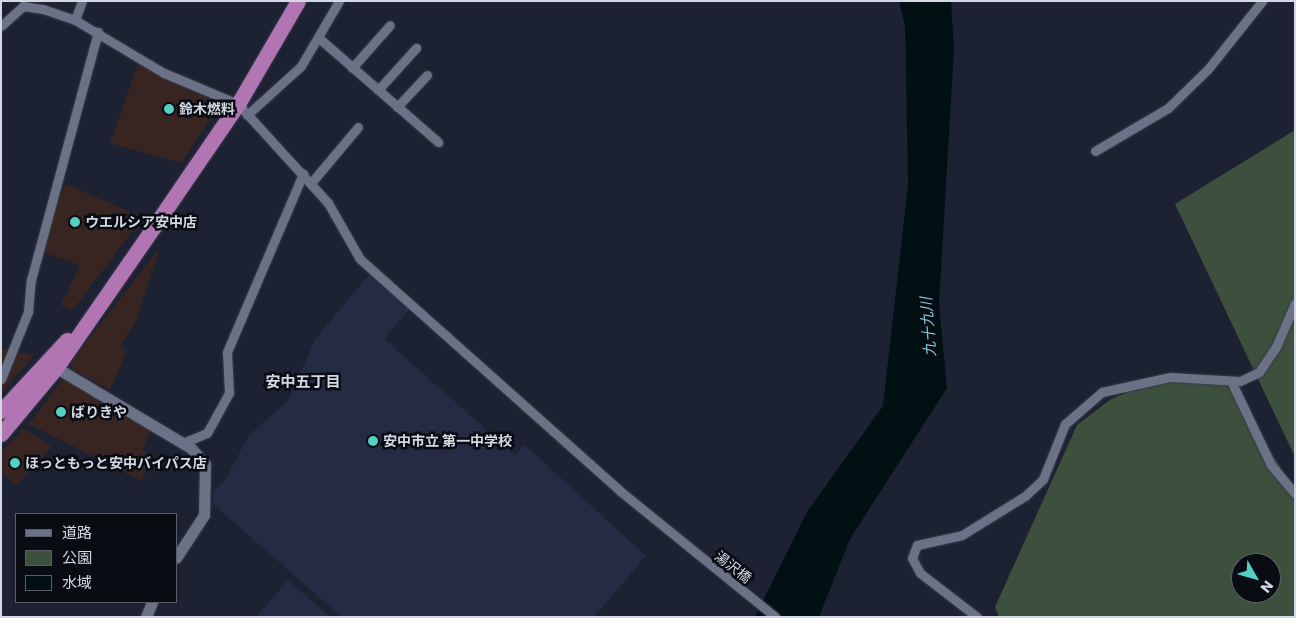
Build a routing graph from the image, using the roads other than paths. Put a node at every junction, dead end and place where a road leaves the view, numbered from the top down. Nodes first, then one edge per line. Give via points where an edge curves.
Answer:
1 (82, 1) edge
2 (298, 1) edge
3 (339, 1) edge
4 (1262, 1) edge
5 (75, 20) junction
6 (390, 25) dead end
7 (1, 26) edge
8 (98, 32) junction
9 (320, 39) junction
10 (416, 48) dead end
11 (352, 68) junction
12 (427, 75) dead end
13 (378, 90) junction
14 (398, 107) junction
15 (242, 110) junction
16 (358, 127) dead end
17 (438, 142) dead end
18 (1095, 151) dead end
19 (303, 174) junction
20 (311, 183) junction
21 (1295, 303) edge
22 (50, 364) junction
23 (1, 379) edge
24 (1231, 381) junction
25 (1, 411) edge
26 (1, 434) edge
27 (183, 443) junction
28 (1295, 494) edge
29 (178, 555) edge
30 (152, 603) edge
31 (146, 617) edge
32 (775, 617) edge
33 (977, 617) edge

1 - 5 street
2 - 15 highway
3 - 9 street
4 - 18 street via 1208,69 1168,108
5 - 7 street via 23,6
5 - 8 street
6 - 11 street
8 - 15 street via 164,73
8 - 23 street via 31,280 28,312
9 - 11 street
9 - 15 street via 301,66
10 - 13 street
11 - 13 street
12 - 14 street
13 - 14 street
14 - 17 street
15 - 19 street, 湯沢橋
15 - 22 highway
16 - 20 street
19 - 20 street, 湯沢橋
19 - 27 street via 227,352 229,393 207,433
20 - 32 street, 湯沢橋 via 328,203 360,259 675,538
21 - 24 street via 1269,361 1249,378
22 - 25 highway
22 - 26 highway
22 - 27 street
24 - 28 street via 1271,465
24 - 33 street via 1170,377 1102,392 1065,424 1043,479 1025,496 962,535 917,545 912,558 920,573
27 - 29 street via 205,464 206,500 195,534
30 - 31 street

